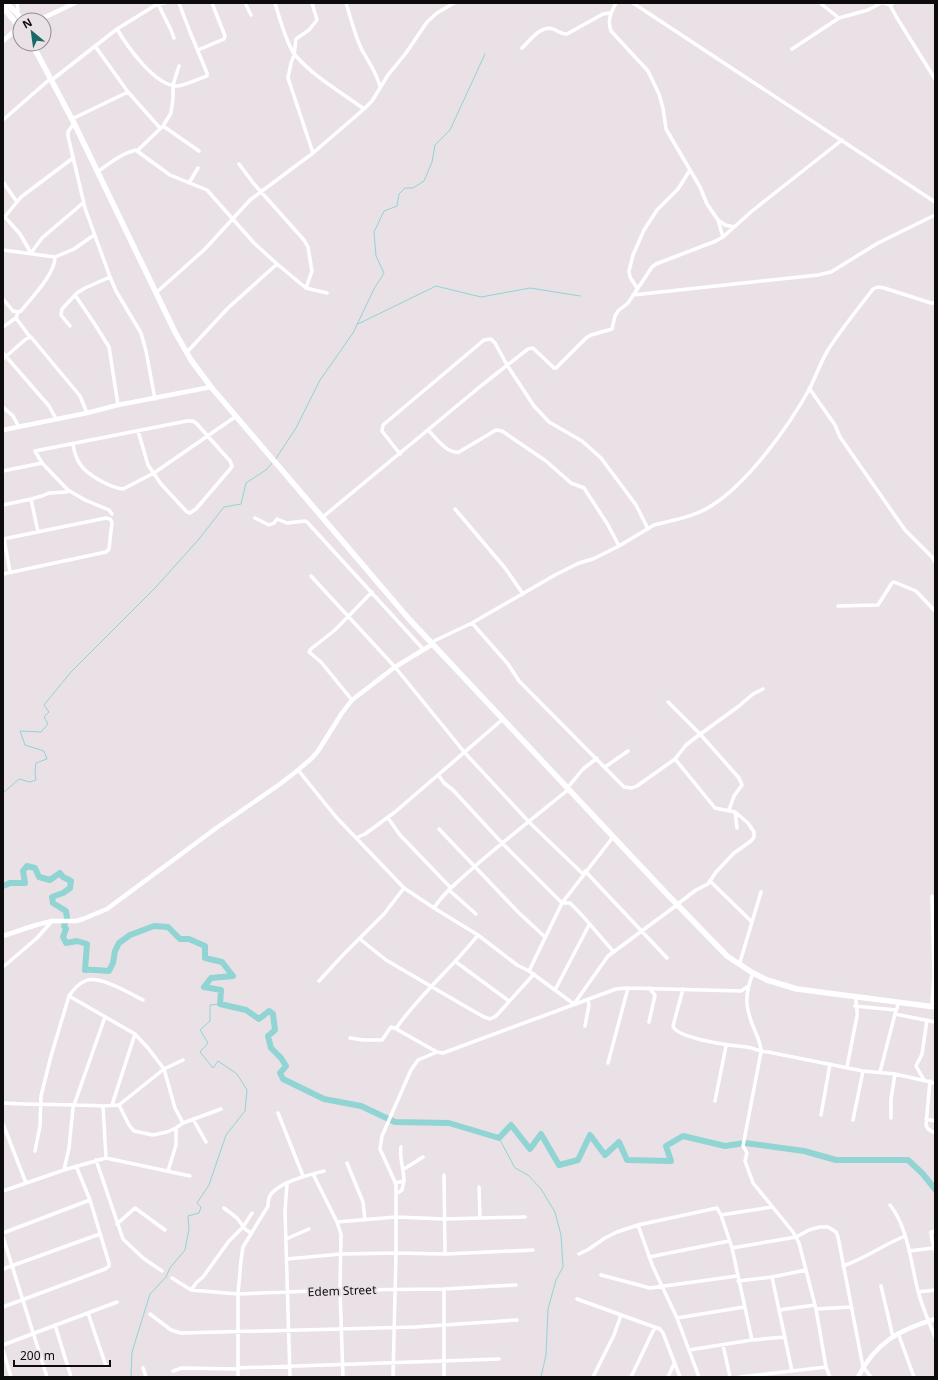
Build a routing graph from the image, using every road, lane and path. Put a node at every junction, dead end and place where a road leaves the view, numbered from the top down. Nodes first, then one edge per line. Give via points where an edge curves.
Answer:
1 (6, 3) edge
2 (75, 3) edge
3 (158, 3) edge
4 (165, 3) edge
5 (179, 3) edge
6 (212, 3) edge
7 (245, 3) edge
8 (275, 3) edge
9 (312, 3) edge
10 (346, 3) edge
11 (454, 3) edge
12 (613, 3) edge
13 (616, 3) edge
14 (633, 3) edge
15 (820, 3) edge
16 (881, 3) edge
17 (884, 3) edge
18 (892, 4) edge
19 (3, 7) edge
20 (613, 9) junction
21 (16, 12) edge
22 (610, 13) junction
23 (52, 14) edge
24 (251, 15) dead end
25 (12, 18) edge
26 (840, 18) junction
27 (117, 29) junction
28 (12, 34) edge
29 (174, 38) dead end
30 (3, 41) edge
31 (95, 46) junction
32 (522, 48) dead end
33 (792, 49) dead end
34 (198, 50) junction
35 (36, 52) edge
36 (38, 52) edge
37 (294, 55) junction
38 (179, 66) dead end
39 (52, 79) junction
40 (935, 79) edge
41 (173, 85) junction
42 (380, 87) junction
43 (128, 92) junction
44 (364, 109) junction
45 (3, 120) edge
46 (74, 121) junction
47 (161, 127) junction
48 (842, 140) junction
49 (137, 151) junction
50 (199, 151) dead end
51 (313, 153) junction
52 (73, 158) junction
53 (239, 164) dead end
54 (198, 168) dead end
55 (100, 170) junction
56 (690, 170) junction
57 (103, 181) junction
58 (3, 182) edge
59 (189, 183) junction
60 (261, 193) junction
61 (17, 202) junction
62 (83, 202) junction
63 (935, 202) edge
64 (935, 215) edge
65 (4, 218) edge
66 (233, 220) junction
67 (718, 220) junction
68 (734, 227) junction
69 (94, 235) junction
70 (723, 237) junction
71 (3, 250) edge
72 (31, 253) junction
73 (55, 257) junction
74 (277, 264) junction
75 (110, 277) junction
76 (306, 288) junction
77 (637, 288) junction
78 (158, 291) junction
79 (327, 293) dead end
80 (75, 295) junction
81 (633, 295) junction
82 (3, 299) edge
83 (935, 303) edge
84 (18, 312) junction
85 (16, 318) junction
86 (70, 326) dead end
87 (3, 327) edge
88 (30, 337) junction
89 (188, 351) junction
90 (3, 353) edge
91 (5, 358) edge
92 (507, 365) junction
93 (211, 387) junction
94 (810, 388) junction
95 (155, 399) junction
96 (118, 405) junction
97 (3, 407) edge
98 (86, 413) junction
99 (235, 417) junction
100 (56, 419) junction
101 (19, 427) junction
102 (3, 430) edge
103 (428, 430) junction
104 (138, 431) junction
105 (208, 437) junction
106 (73, 444) junction
107 (400, 454) junction
108 (42, 463) junction
109 (3, 471) edge
110 (154, 474) junction
111 (68, 490) junction
112 (31, 499) junction
113 (3, 505) edge
114 (456, 509) dead end
115 (112, 514) dead end
116 (324, 516) junction
117 (255, 518) dead end
118 (648, 528) junction
119 (38, 532) junction
120 (4, 539) edge
121 (619, 546) junction
122 (935, 562) edge
123 (10, 572) junction
124 (3, 574) edge
125 (311, 576) dead end
126 (372, 592) junction
127 (523, 594) junction
128 (838, 606) dead end
129 (935, 611) edge
130 (348, 616) junction
131 (472, 623) junction
132 (433, 643) junction
133 (424, 650) junction
134 (395, 667) junction
135 (763, 689) dead end
136 (352, 700) junction
137 (668, 702) dead end
138 (503, 719) junction
139 (516, 731) junction
140 (700, 734) junction
141 (628, 750) dead end
142 (465, 753) junction
143 (597, 758) junction
144 (675, 759) junction
145 (605, 767) junction
146 (298, 770) junction
147 (439, 776) junction
148 (569, 788) junction
149 (729, 810) junction
150 (734, 812) junction
151 (388, 818) junction
152 (529, 822) junction
153 (737, 828) dead end
154 (439, 829) dead end
155 (365, 834) junction
156 (613, 837) junction
157 (356, 838) junction
158 (362, 843) junction
159 (502, 843) junction
160 (476, 866) junction
161 (584, 872) junction
162 (711, 882) junction
163 (404, 888) junction
164 (450, 889) junction
165 (761, 892) dead end
166 (932, 896) dead end
167 (562, 903) junction
168 (678, 904) junction
169 (434, 908) junction
170 (476, 914) dead end
171 (52, 921) junction
172 (752, 922) junction
173 (589, 926) junction
174 (641, 931) junction
175 (4, 934) edge
176 (478, 935) junction
177 (545, 937) junction
178 (360, 939) junction
179 (614, 952) junction
180 (667, 958) dead end
181 (456, 962) junction
182 (740, 962) junction
183 (3, 967) edge
184 (529, 971) junction
185 (753, 973) junction
186 (534, 974) junction
187 (318, 981) dead end
188 (431, 986) junction
189 (748, 987) junction
190 (628, 988) junction
191 (649, 988) junction
192 (683, 989) junction
193 (555, 990) junction
194 (69, 996) junction
195 (856, 997) junction
196 (143, 1000) dead end
197 (588, 1000) junction
198 (509, 1001) junction
199 (899, 1002) junction
200 (574, 1004) junction
201 (934, 1005) edge
202 (855, 1006) junction
203 (895, 1012) junction
204 (105, 1017) junction
205 (927, 1020) junction
206 (649, 1022) dead end
207 (935, 1022) edge
208 (585, 1026) dead end
209 (397, 1030) junction
210 (135, 1034) junction
211 (350, 1038) dead end
212 (726, 1046) junction
213 (437, 1052) junction
214 (761, 1052) junction
215 (183, 1060) dead end
216 (608, 1064) dead end
217 (830, 1064) junction
218 (846, 1067) junction
219 (164, 1070) junction
220 (864, 1071) junction
221 (880, 1072) junction
222 (895, 1074) junction
223 (924, 1080) junction
224 (930, 1081) junction
225 (935, 1082) edge
226 (715, 1101) dead end
227 (3, 1103) edge
228 (74, 1104) junction
229 (40, 1105) junction
230 (112, 1105) junction
231 (118, 1105) junction
232 (103, 1106) junction
233 (221, 1109) dead end
234 (278, 1113) dead end
235 (821, 1115) dead end
236 (891, 1118) dead end
237 (926, 1118) junction
238 (193, 1119) junction
239 (853, 1120) dead end
240 (935, 1121) edge
241 (183, 1123) junction
242 (3, 1124) edge
243 (176, 1128) junction
244 (933, 1132) dead end
245 (206, 1142) dead end
246 (401, 1146) dead end
247 (35, 1151) dead end
248 (423, 1157) dead end
249 (106, 1158) junction
250 (96, 1160) junction
251 (347, 1163) dead end
252 (76, 1166) junction
253 (404, 1169) junction
254 (64, 1170) junction
255 (168, 1171) junction
256 (324, 1171) dead end
257 (313, 1174) junction
258 (444, 1175) dead end
259 (190, 1176) dead end
260 (303, 1176) junction
261 (404, 1182) junction
262 (26, 1183) junction
263 (395, 1183) junction
264 (287, 1184) junction
265 (478, 1187) dead end
266 (3, 1191) edge
267 (396, 1194) junction
268 (90, 1200) junction
269 (890, 1205) dead end
270 (772, 1207) junction
271 (224, 1208) dead end
272 (252, 1213) dead end
273 (721, 1216) junction
274 (525, 1217) dead end
275 (396, 1218) junction
276 (480, 1218) junction
277 (444, 1219) junction
278 (365, 1220) junction
279 (337, 1222) junction
280 (117, 1224) junction
281 (638, 1225) junction
282 (243, 1227) junction
283 (309, 1229) dead end
284 (165, 1230) dead end
285 (935, 1232) edge
286 (3, 1233) edge
287 (251, 1233) junction
288 (100, 1234) junction
289 (3, 1236) edge
290 (905, 1236) junction
291 (796, 1238) junction
292 (286, 1239) junction
293 (729, 1241) junction
294 (732, 1248) junction
295 (533, 1250) dead end
296 (934, 1250) edge
297 (908, 1252) junction
298 (396, 1253) junction
299 (341, 1254) junction
300 (445, 1254) junction
301 (579, 1254) dead end
302 (649, 1257) junction
303 (287, 1259) junction
304 (13, 1266) junction
305 (843, 1266) junction
306 (3, 1270) edge
307 (806, 1270) junction
308 (162, 1271) dead end
309 (601, 1275) dead end
310 (737, 1276) junction
311 (772, 1277) junction
312 (172, 1278) dead end
313 (738, 1281) junction
314 (516, 1285) dead end
315 (881, 1286) dead end
316 (662, 1287) junction
317 (395, 1289) junction
318 (444, 1289) junction
319 (191, 1290) junction
320 (340, 1290) junction
321 (935, 1290) edge
322 (918, 1292) junction
323 (288, 1293) junction
324 (238, 1294) junction
325 (577, 1299) dead end
326 (22, 1300) junction
327 (117, 1302) dead end
328 (851, 1306) junction
329 (3, 1307) edge
330 (744, 1307) junction
331 (815, 1307) junction
332 (779, 1310) junction
333 (88, 1313) junction
334 (150, 1314) dead end
335 (621, 1314) junction
336 (677, 1318) junction
337 (935, 1319) edge
338 (516, 1320) dead end
339 (929, 1321) junction
340 (55, 1325) junction
341 (444, 1325) junction
342 (394, 1327) junction
343 (655, 1327) junction
344 (342, 1328) junction
345 (289, 1329) junction
346 (238, 1332) junction
347 (33, 1333) junction
348 (898, 1333) junction
349 (785, 1337) junction
350 (893, 1337) junction
351 (935, 1338) edge
352 (752, 1340) junction
353 (3, 1344) edge
354 (723, 1345) junction
355 (3, 1350) edge
356 (689, 1350) junction
357 (499, 1359) dead end
358 (444, 1360) junction
359 (394, 1363) junction
360 (343, 1364) junction
361 (674, 1364) junction
362 (106, 1366) dead end
363 (290, 1367) junction
364 (826, 1367) junction
365 (863, 1367) junction
366 (143, 1368) dead end
367 (237, 1368) junction
368 (173, 1371) dead end
369 (792, 1371) junction
370 (765, 1376) edge
371 (11, 1377) edge
372 (47, 1377) edge
373 (71, 1377) edge
374 (146, 1377) edge
375 (238, 1377) edge
376 (290, 1377) edge
377 (343, 1377) edge
378 (393, 1377) edge
379 (444, 1377) edge
380 (593, 1377) edge
381 (631, 1377) edge
382 (668, 1377) edge
383 (680, 1377) edge
384 (699, 1377) edge
385 (730, 1377) edge
386 (740, 1377) edge
387 (830, 1377) edge
388 (858, 1377) edge
389 (871, 1377) edge
390 (914, 1377) edge

1 - 21 main road
2 - 23 street
3 - 4 street
3 - 27 street
3 - 29 street
5 - 34 street
6 - 34 street via 225,36 224,39
7 - 24 street
8 - 37 street
9 - 37 street via 317,20 296,40
10 - 42 street via 362,50 376,73
11 - 42 street via 427,22
12 - 20 street
13 - 20 street
14 - 48 street
15 - 26 street
16 - 26 street via 868,10
17 - 18 street
18 - 40 street via 897,18
19 - 25 main road
20 - 22 street
22 - 32 street via 603,14 567,34 552,28 542,30
22 - 56 street via 611,31 648,71 663,108 666,129
26 - 33 street
27 - 31 street
27 - 41 street via 134,56 163,81
28 - 30 street
31 - 39 street
31 - 43 street
34 - 41 street via 208,75 179,86
35 - 39 main road
36 - 39 main road
37 - 44 street
37 - 51 street via 288,78
38 - 41 street
39 - 45 street
39 - 46 main road
41 - 47 street via 171,113
42 - 44 street
43 - 46 street
43 - 47 street
44 - 51 street
46 - 52 street via 68,132
46 - 55 main road
46 - 57 main road
47 - 49 street
47 - 50 street
48 - 63 street
48 - 68 street
49 - 55 street via 117,158
49 - 59 street via 170,175
51 - 60 street
52 - 61 street
52 - 62 street
53 - 60 street
54 - 59 street
55 - 57 main road
56 - 67 street
56 - 77 street via 678,189 644,230 632,255 629,271
57 - 78 main road
57 - 93 main road via 175,332
58 - 61 street
59 - 66 street via 207,190
60 - 66 street via 250,200
60 - 76 street via 308,247 312,271
61 - 65 street
62 - 69 street
62 - 72 street via 42,238
64 - 81 street via 878,243 831,272
65 - 72 street via 20,234
66 - 74 street
66 - 78 street
67 - 68 street
67 - 70 street
68 - 70 street
69 - 73 street via 74,249
69 - 75 street
70 - 77 street via 656,264
71 - 72 street
72 - 73 street
73 - 84 street via 51,271
74 - 76 street
74 - 89 street via 228,308
75 - 80 street
75 - 95 street via 141,333
76 - 79 street
77 - 81 street
78 - 89 main road
80 - 86 street via 61,312
80 - 96 street via 108,347
81 - 92 street via 618,311 612,329 586,338 556,368 530,348
82 - 84 street
83 - 94 street via 884,288 873,289 828,350
84 - 85 street
85 - 87 street
85 - 88 street
88 - 91 street
88 - 98 street via 80,396
89 - 116 main road via 207,378
90 - 91 street
91 - 100 street via 49,406
92 - 103 street
92 - 107 street via 495,343 484,340 383,424 382,431
92 - 118 street via 529,400 549,422 582,441 601,458 632,500
93 - 95 street
93 - 99 main road
94 - 118 street via 783,430 731,492 697,513
94 - 122 street via 835,425 840,437 905,530
95 - 96 street
96 - 98 street
97 - 101 street via 13,416
98 - 100 street
99 - 105 street
99 - 132 main road via 409,619
100 - 101 street
101 - 102 street
103 - 107 street
103 - 121 street via 448,449 455,452 496,430 502,431 546,461 571,483 584,488
104 - 105 street via 191,420
104 - 106 street
104 - 110 street via 146,460
105 - 110 street
105 - 110 street via 232,466 192,512 184,510
106 - 108 street via 36,451
106 - 110 street via 83,468 109,485 120,489 126,488
107 - 116 street
108 - 109 street
108 - 111 street
111 - 112 street
111 - 115 street via 109,510
112 - 113 street
112 - 119 street
114 - 127 street
116 - 132 main road
117 - 126 street via 269,525 276,519 287,523 307,522
118 - 121 street
119 - 120 street
119 - 123 street via 106,518 112,522 109,549 106,552
120 - 123 street
121 - 127 street via 579,563
123 - 124 street
125 - 130 street
126 - 130 street
126 - 133 street
127 - 131 street
128 - 129 street via 878,606 894,582 916,591
130 - 134 street
130 - 136 street via 309,652 322,662
131 - 132 street
131 - 143 street via 507,663 519,681
132 - 133 street
132 - 138 main road
132 - 139 main road
133 - 134 street
134 - 136 street
134 - 142 street
135 - 140 street
136 - 146 street via 318,751
137 - 140 street
138 - 139 main road
138 - 142 street
139 - 148 main road
140 - 144 street via 686,745
140 - 149 street via 739,778 742,785 734,796
141 - 145 street
142 - 147 street
142 - 152 street
143 - 145 street
143 - 148 street via 583,769
144 - 145 street via 632,788 624,787
144 - 149 street via 715,808
146 - 157 street
146 - 171 street via 107,909 76,921
147 - 151 street
147 - 159 street
148 - 152 street
148 - 156 main road
148 - 168 main road
149 - 150 street
150 - 153 street
150 - 162 street via 752,827 754,837 734,853 716,872
151 - 155 street
151 - 164 street
152 - 159 street
152 - 161 street
154 - 160 street
155 - 157 street
155 - 158 street
156 - 161 street
156 - 168 main road
157 - 158 street
158 - 163 street
159 - 160 street
159 - 167 street
160 - 164 street
160 - 177 street
161 - 167 street
161 - 174 street
162 - 168 street
162 - 172 street
163 - 169 street
163 - 178 street
164 - 169 street
164 - 170 street
165 - 172 street
166 - 201 street
167 - 173 street via 570,903
167 - 177 street
168 - 174 street
168 - 182 main road
168 - 185 main road via 722,952
169 - 176 street
171 - 175 street
171 - 183 street via 37,938
172 - 182 street
173 - 179 street
173 - 193 street
174 - 179 street
174 - 180 street
176 - 181 street
176 - 184 street
177 - 184 street
178 - 187 street
178 - 188 street via 386,960
179 - 200 street via 608,956
181 - 188 street
181 - 198 street
182 - 201 main road via 768,976 794,984
184 - 186 street
185 - 189 street
185 - 195 main road via 797,989
186 - 193 street
186 - 198 street
188 - 198 street via 490,1019
188 - 209 street via 406,1015
189 - 192 street via 741,991
189 - 214 street via 747,1006
190 - 191 street
190 - 197 street
190 - 216 street
191 - 192 street
191 - 206 street via 655,995
192 - 212 street via 674,1029 697,1039
193 - 200 street
194 - 196 street via 84,981 96,980
194 - 204 street
194 - 229 street
195 - 199 main road
195 - 202 street
197 - 200 street
197 - 208 street
199 - 201 main road
199 - 203 street
200 - 213 street via 449,1051
202 - 203 street
202 - 218 street via 858,1016
203 - 205 street
203 - 221 street
204 - 210 street
204 - 228 street
205 - 207 street
205 - 223 street via 922,1054 916,1066
209 - 211 street via 391,1027 382,1040
209 - 213 street
210 - 219 street
210 - 230 street
212 - 214 street
212 - 226 street
213 - 263 street via 418,1060 411,1070 382,1136 380,1149
214 - 217 street
214 - 270 street via 743,1144 747,1153 745,1161 753,1183
215 - 219 street
217 - 218 street
217 - 235 street
218 - 220 street
219 - 231 street
219 - 241 street via 175,1108
220 - 221 street
220 - 239 street
221 - 222 street
222 - 223 street
222 - 236 street
223 - 224 street
224 - 225 street
224 - 237 street
227 - 229 street
228 - 229 street
228 - 232 street
228 - 254 street
229 - 247 street via 40,1126
230 - 231 street
230 - 232 street
231 - 243 street via 134,1131 153,1135
232 - 249 street
233 - 238 street
234 - 260 street
237 - 240 street
237 - 244 street via 926,1125
238 - 241 street
238 - 245 street
241 - 243 street
242 - 262 street
243 - 255 street via 176,1145
246 - 253 street
248 - 253 street
249 - 250 street
249 - 255 street
250 - 252 street
250 - 280 street
251 - 278 street via 363,1202
252 - 254 street
252 - 268 street
253 - 261 street
254 - 262 street
255 - 259 street
256 - 257 street
257 - 260 street
257 - 279 street
258 - 277 street
260 - 264 street
261 - 263 street
261 - 267 street via 402,1190
262 - 266 street
263 - 267 street
264 - 287 street via 272,1194 268,1206
264 - 292 street
265 - 276 street
267 - 275 street
268 - 286 street
268 - 288 street
269 - 290 street via 897,1213
270 - 273 street
270 - 291 street
271 - 282 street via 237,1218
272 - 282 street
273 - 281 street via 717,1208
273 - 293 street
274 - 276 street
275 - 277 street
275 - 278 street
275 - 298 street
276 - 277 street
277 - 300 street
278 - 279 street
279 - 299 street via 341,1234
280 - 284 street via 135,1208
280 - 308 street via 121,1237 143,1258
281 - 301 street via 617,1232
281 - 302 street
282 - 287 street
282 - 319 street
283 - 292 street
285 - 296 street via 931,1232
287 - 324 street via 243,1247 240,1260
288 - 304 street
288 - 326 street via 108,1267
289 - 304 street
290 - 297 street
290 - 305 street
291 - 294 street
291 - 305 street via 809,1230 828,1227 836,1232 838,1237
291 - 307 street
292 - 303 street
293 - 294 street
293 - 302 street
294 - 310 street
295 - 300 street
296 - 297 street
297 - 322 street
298 - 299 street
298 - 300 street
298 - 317 street
299 - 303 street
299 - 320 street
302 - 316 street
303 - 323 street
304 - 306 street
304 - 326 street
305 - 328 street
307 - 311 street
307 - 331 street
309 - 316 street via 644,1287
310 - 313 street
310 - 316 street
311 - 313 street
311 - 332 street
312 - 319 street, Edem Street
313 - 330 street
314 - 318 street, Edem Street
315 - 350 street
316 - 336 street
317 - 318 street, Edem Street
317 - 320 street, Edem Street
317 - 342 street
318 - 341 street
319 - 324 street, Edem Street
320 - 323 street, Edem Street
320 - 344 street
321 - 322 street
322 - 339 street
323 - 324 street, Edem Street
323 - 345 street
324 - 346 street
325 - 335 street
326 - 329 street
326 - 347 street
327 - 333 street
328 - 331 street
328 - 365 street
330 - 336 street
330 - 352 street
331 - 332 street
331 - 364 street
332 - 349 street
333 - 340 street
333 - 362 street
334 - 346 street via 176,1332
335 - 343 street
335 - 380 street via 614,1335
336 - 356 street
337 - 339 street
338 - 341 street
339 - 348 street
339 - 351 street
340 - 347 street
340 - 373 street
341 - 342 street
341 - 358 street
342 - 344 street
342 - 359 street
343 - 361 street via 661,1331
343 - 381 street
344 - 345 street
344 - 360 street
345 - 346 street
345 - 363 street
346 - 367 street
347 - 353 street
347 - 372 street
348 - 350 street
348 - 390 street
349 - 352 street
349 - 369 street
350 - 365 street via 874,1352
352 - 354 street
354 - 356 street
354 - 385 street
355 - 371 street
356 - 384 street
357 - 358 street
358 - 359 street
358 - 379 street
359 - 360 street
359 - 378 street
360 - 363 street
360 - 377 street
361 - 382 street
361 - 383 street
363 - 367 street
363 - 376 street
364 - 369 street
364 - 387 street
365 - 388 street
365 - 389 street
366 - 374 street
367 - 368 street via 182,1368
367 - 375 street
369 - 370 street
370 - 386 street

